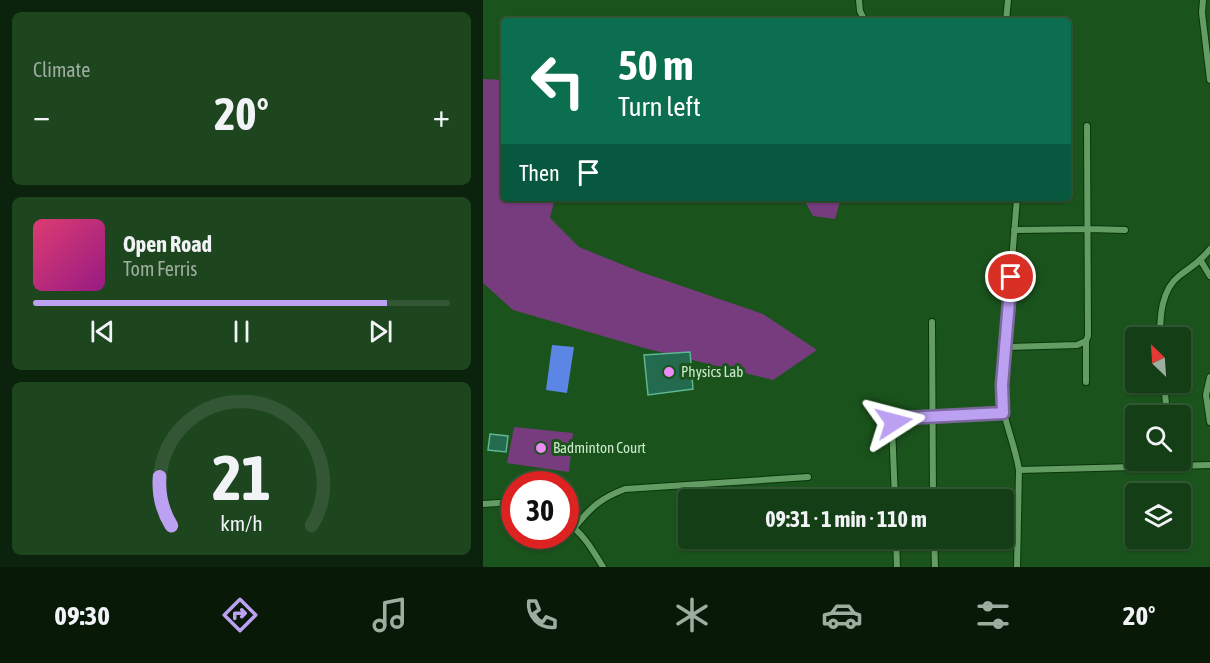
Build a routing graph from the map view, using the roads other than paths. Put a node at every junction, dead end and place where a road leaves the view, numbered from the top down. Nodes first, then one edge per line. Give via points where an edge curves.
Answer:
1 (859, 0) edge
2 (1008, 0) edge
3 (1203, 0) edge
4 (864, 18) edge
5 (1006, 18) edge
6 (1210, 80) edge
7 (1087, 126) dead end
8 (1017, 201) edge
9 (1089, 229) junction
10 (1014, 230) junction
11 (1125, 230) dead end
12 (1210, 249) edge
13 (1201, 261) junction
14 (1210, 276) edge
15 (932, 322) dead end
16 (1161, 327) edge
17 (1086, 341) junction
18 (1005, 347) junction
19 (1210, 377) edge
20 (1086, 382) dead end
21 (1003, 413) junction
22 (931, 417) junction
23 (1210, 422) edge
24 (1210, 465) edge
25 (1019, 470) junction
26 (808, 477) dead end
27 (894, 489) edge
28 (933, 489) edge
29 (501, 503) edge
30 (483, 504) edge
31 (579, 522) edge
32 (579, 532) edge
33 (896, 549) edge
34 (935, 549) edge
35 (603, 567) edge
36 (897, 567) edge
37 (935, 567) edge
38 (1017, 567) edge

1 - 4 street
2 - 5 street
3 - 6 street
7 - 9 street
8 - 10 street
9 - 10 street
9 - 11 street
9 - 17 street
10 - 18 street
12 - 13 street
13 - 14 street
13 - 16 street via 1171,284
15 - 22 street
17 - 18 street via 1077,345
17 - 20 street
18 - 21 street
19 - 23 street via 1206,395
21 - 22 street
21 - 25 street
22 - 27 street via 894,422
22 - 28 street
24 - 25 street
25 - 38 street
26 - 31 street via 625,489 589,508
29 - 30 street
32 - 35 street
33 - 36 street
34 - 37 street

